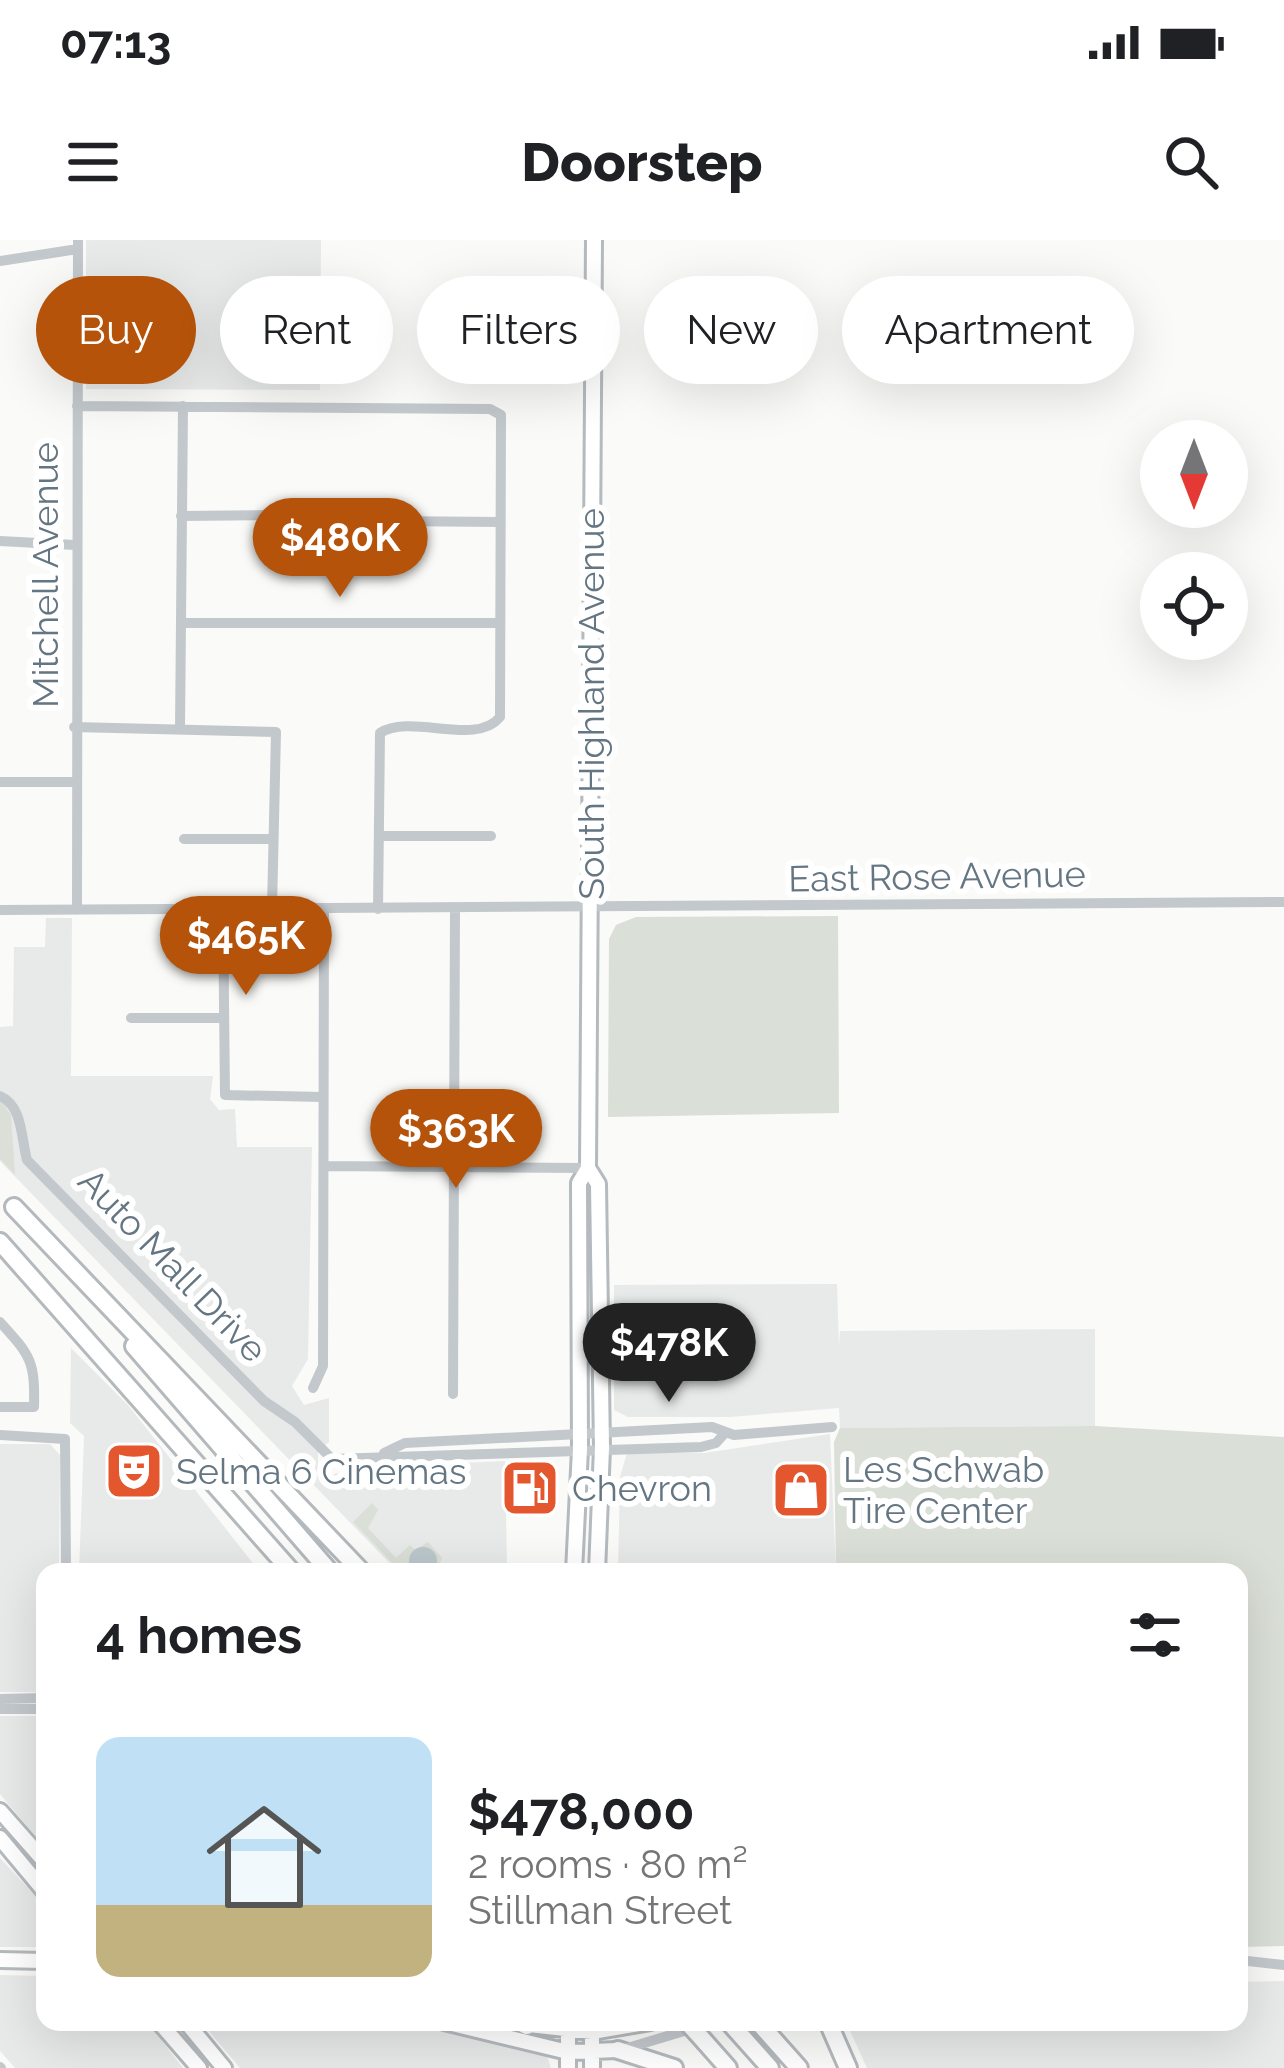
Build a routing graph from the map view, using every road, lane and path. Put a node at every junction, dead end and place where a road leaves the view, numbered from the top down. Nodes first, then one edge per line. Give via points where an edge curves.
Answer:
1 (594, 240) edge
2 (78, 244) edge
3 (0, 261) edge
4 (76, 406) junction
5 (183, 406) junction
6 (270, 515) dead end
7 (182, 516) junction
8 (386, 521) dead end
9 (500, 522) junction
10 (0, 541) edge
11 (75, 545) junction
12 (181, 623) junction
13 (500, 623) junction
14 (74, 727) junction
15 (180, 728) junction
16 (0, 782) edge
17 (75, 782) junction
18 (379, 836) junction
19 (491, 836) dead end
20 (184, 839) dead end
21 (271, 839) junction
22 (1284, 902) edge
23 (272, 909) junction
24 (324, 909) junction
25 (378, 909) junction
26 (455, 909) junction
27 (0, 910) edge
28 (77, 910) junction
29 (224, 910) junction
30 (591, 910) junction
31 (131, 1018) dead end
32 (223, 1018) junction
33 (0, 1096) edge
34 (323, 1097) junction
35 (324, 1166) junction
36 (454, 1167) junction
37 (588, 1168) junction
38 (0, 1192) edge
39 (14, 1207) junction
40 (0, 1243) edge
41 (0, 1322) edge
42 (314, 1388) dead end
43 (453, 1394) dead end
44 (0, 1407) edge
45 (832, 1427) dead end
46 (602, 1431) junction
47 (580, 1432) junction
48 (724, 1433) junction
49 (0, 1435) edge
50 (180, 1442) junction
51 (602, 1448) junction
52 (580, 1449) junction
53 (381, 1455) junction
54 (66, 1563) edge
55 (269, 1563) edge
56 (284, 1563) edge
57 (322, 1563) edge
58 (353, 1563) edge
59 (574, 1563) edge
60 (597, 1563) edge
61 (36, 1698) edge
62 (0, 1699) edge
63 (0, 1708) edge
64 (36, 1709) edge
65 (0, 1811) edge
66 (0, 1826) edge
67 (0, 1838) edge
68 (24, 1838) junction
69 (36, 1852) edge
70 (13, 1853) junction
71 (36, 1864) edge
72 (36, 1881) edge
73 (0, 1960) edge
74 (36, 1961) edge
75 (1248, 1965) edge
76 (1284, 1965) edge
77 (167, 2031) edge
78 (193, 2031) edge
79 (473, 2031) edge
80 (683, 2031) edge
81 (695, 2031) edge
82 (738, 2031) edge
83 (766, 2031) edge
84 (832, 2031) edge
85 (618, 2050) junction
86 (568, 2060) edge
87 (592, 2060) edge
88 (199, 2068) edge
89 (224, 2068) edge
90 (674, 2068) edge
91 (728, 2068) edge
92 (770, 2068) edge
93 (799, 2068) edge
94 (848, 2068) edge

1 - 30 main road, South Highland Avenue
2 - 3 street
2 - 4 street, Mitchell Avenue
4 - 5 street
4 - 11 street, Mitchell Avenue
5 - 7 street
5 - 9 street via 496,410
6 - 7 street
7 - 12 street
8 - 9 street
9 - 13 street
10 - 11 street
11 - 14 street, Mitchell Avenue
12 - 13 street
12 - 15 street
13 - 18 street via 497,722 380,733
14 - 15 street
14 - 17 street, Mitchell Avenue
15 - 21 street via 276,732
16 - 17 street
17 - 28 street, Mitchell Avenue
18 - 19 street
18 - 25 street
20 - 21 street
21 - 23 street
22 - 30 street, East Rose Avenue
23 - 24 street, East Rose Avenue
23 - 29 street, East Rose Avenue
24 - 25 street, East Rose Avenue
24 - 34 street
25 - 26 street, East Rose Avenue
26 - 30 street, East Rose Avenue
26 - 36 street
27 - 28 street, East Rose Avenue
28 - 29 street, East Rose Avenue
29 - 32 street
30 - 37 main road, South Highland Avenue
31 - 32 street
32 - 34 street via 225,1095
33 - 53 street, Auto Mall Drive via 12,1102 27,1160 264,1401 332,1459
34 - 35 street
35 - 36 street
35 - 42 street via 322,1366
36 - 37 street
36 - 43 street
37 - 46 main road, South Highland Avenue via 598,1184
37 - 47 main road, South Highland Avenue via 580,1183
38 - 39 highway
39 - 57 highway
39 - 58 highway
40 - 50 highway
41 - 44 street via 34,1369 34,1407
45 - 48 street
46 - 47 street
46 - 48 street
46 - 51 main road, South Highland Avenue
47 - 52 main road, South Highland Avenue
47 - 53 street via 405,1443
48 - 51 street via 700,1447
49 - 54 street via 64,1438
50 - 55 highway
50 - 56 highway
51 - 52 street
51 - 60 main road, South Highland Avenue
52 - 53 street
52 - 59 main road, South Highland Avenue
61 - 62 street
63 - 64 street
65 - 68 main road
66 - 68 main road via 10,1838
67 - 70 main road
68 - 69 main road
70 - 71 main road
70 - 72 main road
73 - 74 main road
75 - 76 street
77 - 88 main road
78 - 89 main road
79 - 86 main road
80 - 85 street
81 - 91 highway, bridge
82 - 92 highway
83 - 93 highway
84 - 94 highway
85 - 87 main road
85 - 90 highway
86 - 87 main road

